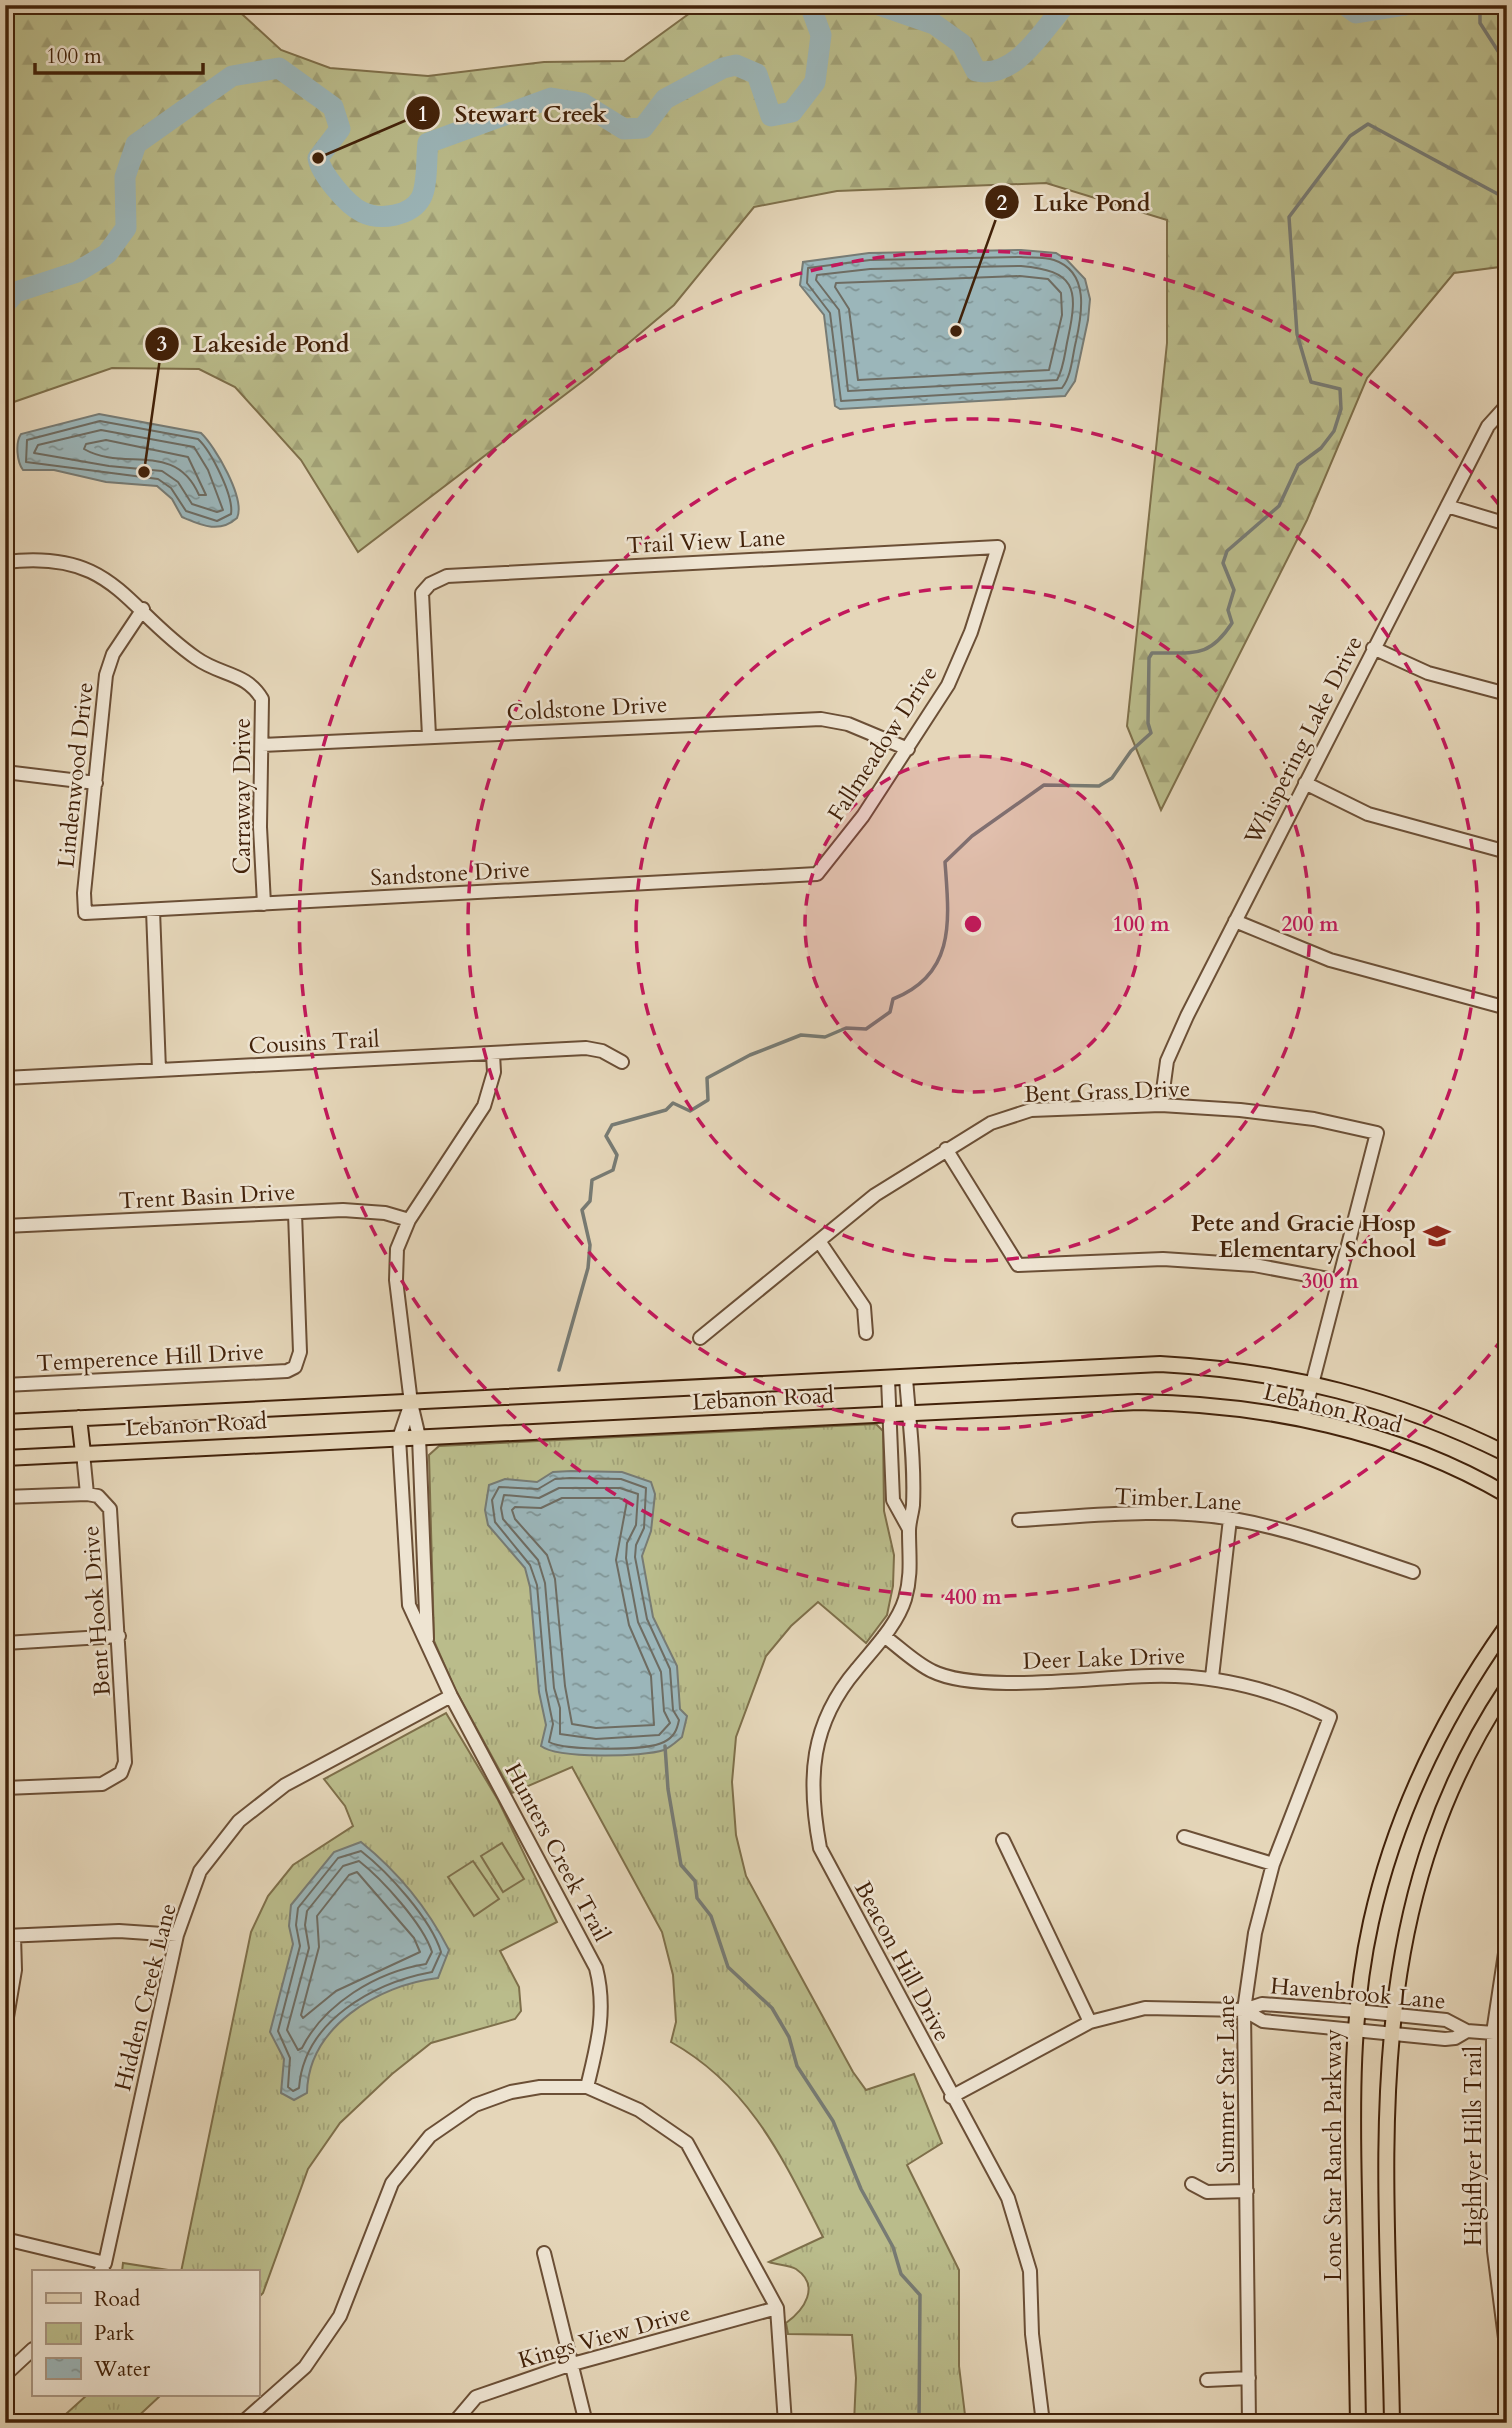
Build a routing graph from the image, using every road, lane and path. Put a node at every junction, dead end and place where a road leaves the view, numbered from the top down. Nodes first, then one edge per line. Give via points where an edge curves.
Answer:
1 (1507, 405) edge
2 (1447, 506) junction
3 (1507, 524) edge
4 (998, 547) joint
5 (5, 562) edge
6 (143, 609) junction
7 (1373, 648) junction
8 (1507, 694) edge
9 (429, 736) junction
10 (262, 745) junction
11 (908, 749) junction
12 (5, 772) edge
13 (96, 783) junction
14 (1305, 783) junction
15 (1507, 852) edge
16 (817, 874) joint
17 (264, 904) junction
18 (153, 910) junction
19 (85, 913) joint
20 (1235, 921) junction
21 (1507, 1008) edge
22 (493, 1055) junction
23 (622, 1062) dead end
24 (159, 1070) junction
25 (5, 1078) edge
26 (1161, 1105) junction
27 (946, 1149) junction
28 (295, 1213) junction
29 (409, 1220) junction
30 (5, 1226) edge
31 (819, 1241) junction
32 (1339, 1281) junction
33 (866, 1333) dead end
34 (700, 1338) dead end
35 (888, 1378) junction
36 (906, 1378) junction
37 (1312, 1383) junction
38 (5, 1385) edge
39 (411, 1403) junction
40 (908, 1414) junction
41 (889, 1415) junction
42 (79, 1418) junction
43 (1303, 1419) junction
44 (5, 1422) edge
45 (419, 1437) junction
46 (400, 1438) junction
47 (83, 1453) junction
48 (1507, 1454) edge
49 (5, 1458) edge
50 (87, 1494) junction
51 (1507, 1495) edge
52 (5, 1497) edge
53 (1230, 1519) junction
54 (1019, 1520) dead end
55 (909, 1529) junction
56 (1413, 1572) dead end
57 (1507, 1626) edge
58 (119, 1636) junction
59 (884, 1636) junction
60 (5, 1643) edge
61 (426, 1647) junction
62 (1212, 1677) junction
63 (1507, 1688) edge
64 (451, 1696) junction
65 (1330, 1717) joint
66 (5, 1788) edge
67 (1184, 1837) dead end
68 (1003, 1840) dead end
69 (1273, 1864) junction
70 (177, 1935) junction
71 (10, 1936) edge
72 (1507, 1940) edge
73 (1244, 2010) junction
74 (1357, 2011) junction
75 (1392, 2015) junction
76 (1090, 2022) junction
77 (1355, 2028) junction
78 (5, 2029) edge
79 (1467, 2031) junction
80 (1390, 2032) junction
81 (1493, 2033) junction
82 (1507, 2034) edge
83 (587, 2087) junction
84 (951, 2096) junction
85 (1192, 2185) dead end
86 (1247, 2191) junction
87 (1493, 2207) junction
88 (1507, 2207) edge
89 (5, 2239) edge
90 (544, 2253) dead end
91 (102, 2268) edge
92 (777, 2308) junction
93 (32, 2350) edge
94 (1506, 2353) edge
95 (569, 2365) junction
96 (5, 2375) edge
97 (1249, 2378) junction
98 (1208, 2380) dead end
99 (242, 2423) edge
100 (454, 2423) edge
101 (586, 2423) edge
102 (785, 2423) edge
103 (1043, 2423) edge
104 (1249, 2423) edge
105 (1358, 2423) edge
106 (1392, 2423) edge

1 - 2 street, Whispering Lake Drive via 1488,426
2 - 3 street
2 - 7 street, Whispering Lake Drive
4 - 9 street, Trail View Lane via 447,576 422,593
4 - 11 street, Fallmeadow Drive via 971,632 948,684
5 - 6 street, Carraway Drive via 38,559 82,569 115,584
6 - 10 street, Carraway Drive via 169,638 200,661 253,683 262,699
6 - 13 street, Lindenwood Drive via 113,654 106,675
7 - 8 street via 1428,673
7 - 14 street, Whispering Lake Drive
9 - 10 street, Coldstone Drive
9 - 11 street, Coldstone Drive via 821,719 848,724
10 - 17 street, Carraway Drive
11 - 16 street, Fallmeadow Drive
12 - 13 street
13 - 19 street, Lindenwood Drive
14 - 15 street via 1368,814
14 - 20 street, Whispering Lake Drive
16 - 17 street, Sandstone Drive
17 - 18 street, Sandstone Drive
18 - 19 street, Sandstone Drive
18 - 24 street
20 - 21 street via 1330,960
20 - 26 street, Whispering Lake Drive via 1167,1061
22 - 23 street, Cousins Trail via 586,1048
22 - 24 street, Cousins Trail
22 - 29 street, Hunters Creek Trail via 494,1072 484,1106
24 - 25 street, Cousins Trail
26 - 27 street, Bent Grass Drive via 1031,1110 991,1123
26 - 32 street, Bent Grass Drive via 1300,1118 1377,1133
27 - 31 street, Bent Grass Drive via 874,1195
27 - 32 street via 1018,1265 1163,1259 1254,1265
28 - 29 street, Trent Basin Drive via 366,1211
28 - 30 street, Trent Basin Drive
28 - 38 street, Temperence Hill Drive via 300,1352 295,1367 279,1372
29 - 39 street, Hunters Creek Trail via 395,1264
31 - 33 street via 864,1307
31 - 34 street, Bent Grass Drive
32 - 37 street
35 - 36 main road, Lebanon Road
35 - 39 main road, Lebanon Road
35 - 41 street, Beacon Hill Drive
36 - 37 main road, Lebanon Road via 1160,1364
36 - 40 street, Beacon Hill Drive
37 - 43 street
37 - 48 main road, Lebanon Road via 1408,1409
39 - 42 main road, Lebanon Road
39 - 45 street, Hunters Creek Trail
39 - 46 street, Hunters Creek Trail
40 - 41 main road, Lebanon Road
40 - 43 main road, Lebanon Road via 1138,1402 1211,1405
40 - 55 street, Beacon Hill Drive via 913,1506
41 - 45 main road, Lebanon Road
41 - 55 street, Beacon Hill Drive via 893,1500
42 - 44 main road, Lebanon Road
42 - 47 main road
43 - 51 main road, Lebanon Road via 1417,1454
45 - 46 main road, Lebanon Road
45 - 61 street, Hunters Creek Trail
46 - 47 main road, Lebanon Road
46 - 61 street, Hunters Creek Trail via 409,1605
47 - 49 main road, Lebanon Road
47 - 50 street
50 - 52 street, Bent Hook Drive
50 - 58 street, Bent Hook Drive via 98,1496 110,1509
53 - 54 street, Timber Lane via 1152,1514
53 - 56 street, Timber Lane via 1301,1534
53 - 62 street
55 - 59 street, Beacon Hill Drive via 912,1571 904,1603
57 - 74 main road, Lone Star Ranch Parkway via 1456,1703 1402,1816 1371,1923
58 - 60 street
58 - 66 street, Bent Hook Drive via 125,1762 121,1773 102,1784
59 - 62 street, Deer Lake Drive via 931,1671 984,1683 1151,1675
59 - 84 street, Beacon Hill Drive via 850,1676 813,1751 815,1823 820,1848
61 - 64 street, Hunters Creek Trail
62 - 65 street, Deer Lake Drive via 1289,1698
63 - 75 main road via 1466,1758 1430,1845 1404,1931
64 - 70 street, Hidden Creek Lane via 285,1785 239,1821 200,1871
64 - 83 street, Hunters Creek Trail via 596,1968 603,1994 601,2030
65 - 69 street, Summer Star Lane
67 - 69 street
68 - 76 street
69 - 73 street, Summer Star Lane via 1255,1933
70 - 71 street via 119,1930
70 - 91 street, Hidden Creek Lane
71 - 78 street via 15,1970
72 - 81 street, Highflyer Hills Trail
73 - 74 street, Havenbrook Lane via 1262,2004
73 - 76 street, Havenbrook Lane via 1144,2008
73 - 77 street, Havenbrook Lane via 1263,2021
73 - 86 street, Summer Star Lane
74 - 75 street, Havenbrook Lane
74 - 77 main road, Lone Star Ranch Parkway
75 - 79 street, Havenbrook Lane via 1447,2020
75 - 80 main road
76 - 84 street, Havenbrook Lane
77 - 80 street, Havenbrook Lane
77 - 105 main road, Lone Star Ranch Parkway
79 - 80 street, Havenbrook Lane via 1445,2039
79 - 81 street, Havenbrook Lane
80 - 106 main road via 1387,2141
81 - 82 street, Havenbrook Lane
81 - 87 street, Highflyer Hills Trail
83 - 92 street via 639,2110 687,2143
83 - 99 street via 511,2092 475,2105 430,2136 392,2183 340,2316 305,2367
84 - 103 street, Beacon Hill Drive via 1008,2198 1030,2270
85 - 86 street via 1207,2192
86 - 97 street, Summer Star Lane
87 - 88 street
87 - 94 street, Highflyer Hills Trail
89 - 91 street
90 - 95 street
92 - 95 street, Kings View Drive
92 - 102 street
93 - 96 street
95 - 100 street, Kings View Drive via 477,2397
95 - 101 street
97 - 98 street
97 - 104 street, Summer Star Lane

